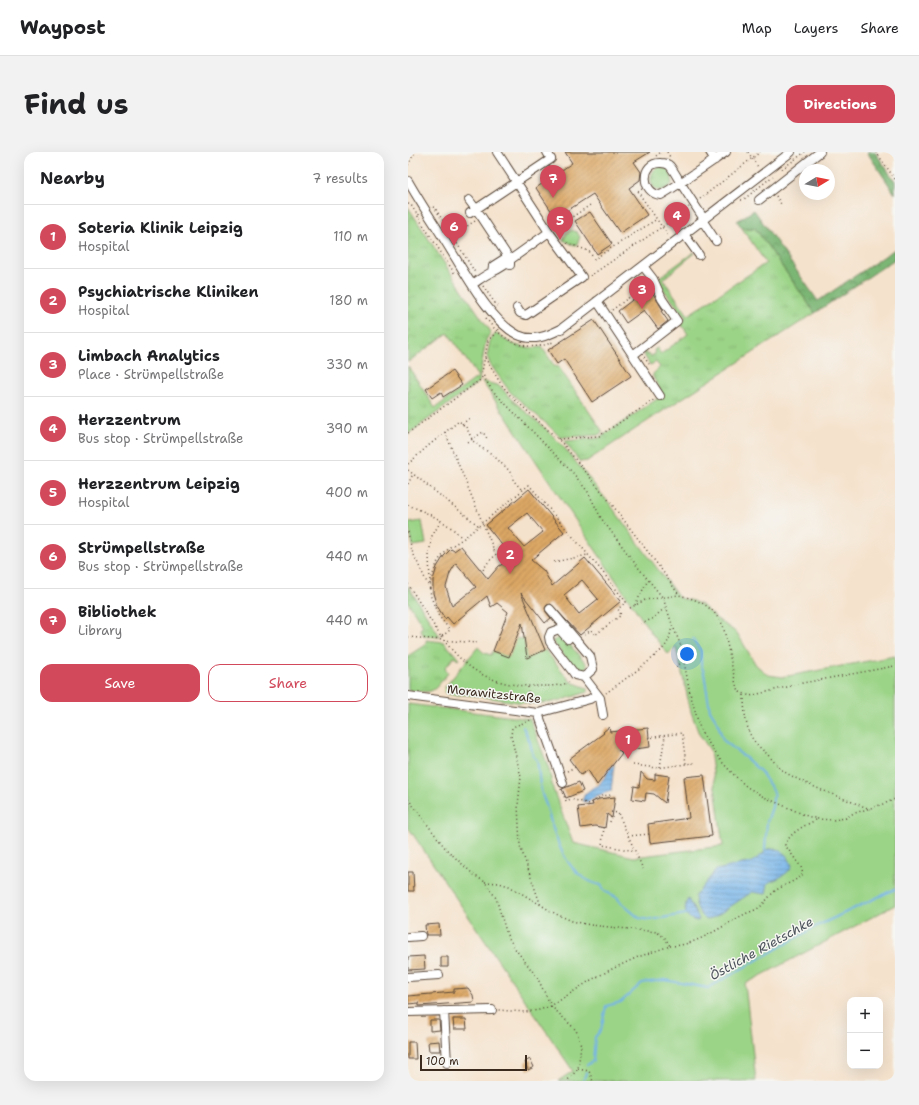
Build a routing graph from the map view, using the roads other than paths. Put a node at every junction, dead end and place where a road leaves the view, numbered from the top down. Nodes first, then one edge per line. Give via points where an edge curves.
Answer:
1 (497, 152) edge
2 (547, 152) edge
3 (710, 152) edge
4 (726, 152) edge
5 (791, 152) edge
6 (820, 152) edge
7 (716, 156) edge
8 (408, 181) edge
9 (517, 182) junction
10 (680, 183) junction
11 (408, 198) edge
12 (419, 200) junction
13 (469, 200) dead end
14 (759, 200) dead end
15 (473, 211) junction
16 (703, 220) junction
17 (550, 232) junction
18 (684, 234) junction
19 (716, 241) dead end
20 (698, 255) dead end
21 (510, 260) junction
22 (644, 266) junction
23 (476, 282) junction
24 (597, 301) junction
25 (517, 308) dead end
26 (633, 350) junction
27 (660, 396) road end
28 (550, 609) dead end
29 (593, 668) junction
30 (584, 677) junction
31 (408, 696) edge
32 (598, 696) junction
33 (533, 715) junction
34 (603, 715) dead end
35 (563, 782) road end
36 (421, 936) dead end
37 (408, 937) edge
38 (439, 975) dead end
39 (408, 977) edge
40 (492, 1010) road end
41 (444, 1011) junction
42 (408, 1012) edge
43 (447, 1063) dead end

1 - 9 street
2 - 9 street via 551,159
3 - 7 street
4 - 7 street
5 - 16 street
6 - 14 street
7 - 10 street
8 - 12 street
9 - 15 street
9 - 17 street
10 - 10 street via 661,195 649,188 646,174 652,165 667,164
10 - 16 street
11 - 12 street
12 - 23 street
13 - 15 street
15 - 21 street via 481,216
16 - 18 street
16 - 19 street
17 - 21 street
17 - 25 street via 582,277 526,315 520,313
18 - 20 street
18 - 22 street
21 - 23 street via 510,267 507,270 499,275 492,272
22 - 24 street
22 - 26 street via 677,321
23 - 24 street via 492,312 504,326 518,335 532,338 546,336 561,329
24 - 26 street
26 - 27 street
28 - 29 street via 590,656
29 - 30 street
29 - 30 street via 563,632 551,632 548,637 550,642 575,675
30 - 32 street
31 - 33 street, Morawitzstraße
32 - 33 street, Morawitzstraße
32 - 34 street
33 - 35 street
36 - 37 street
38 - 39 street
40 - 41 street
41 - 42 street
41 - 43 street

